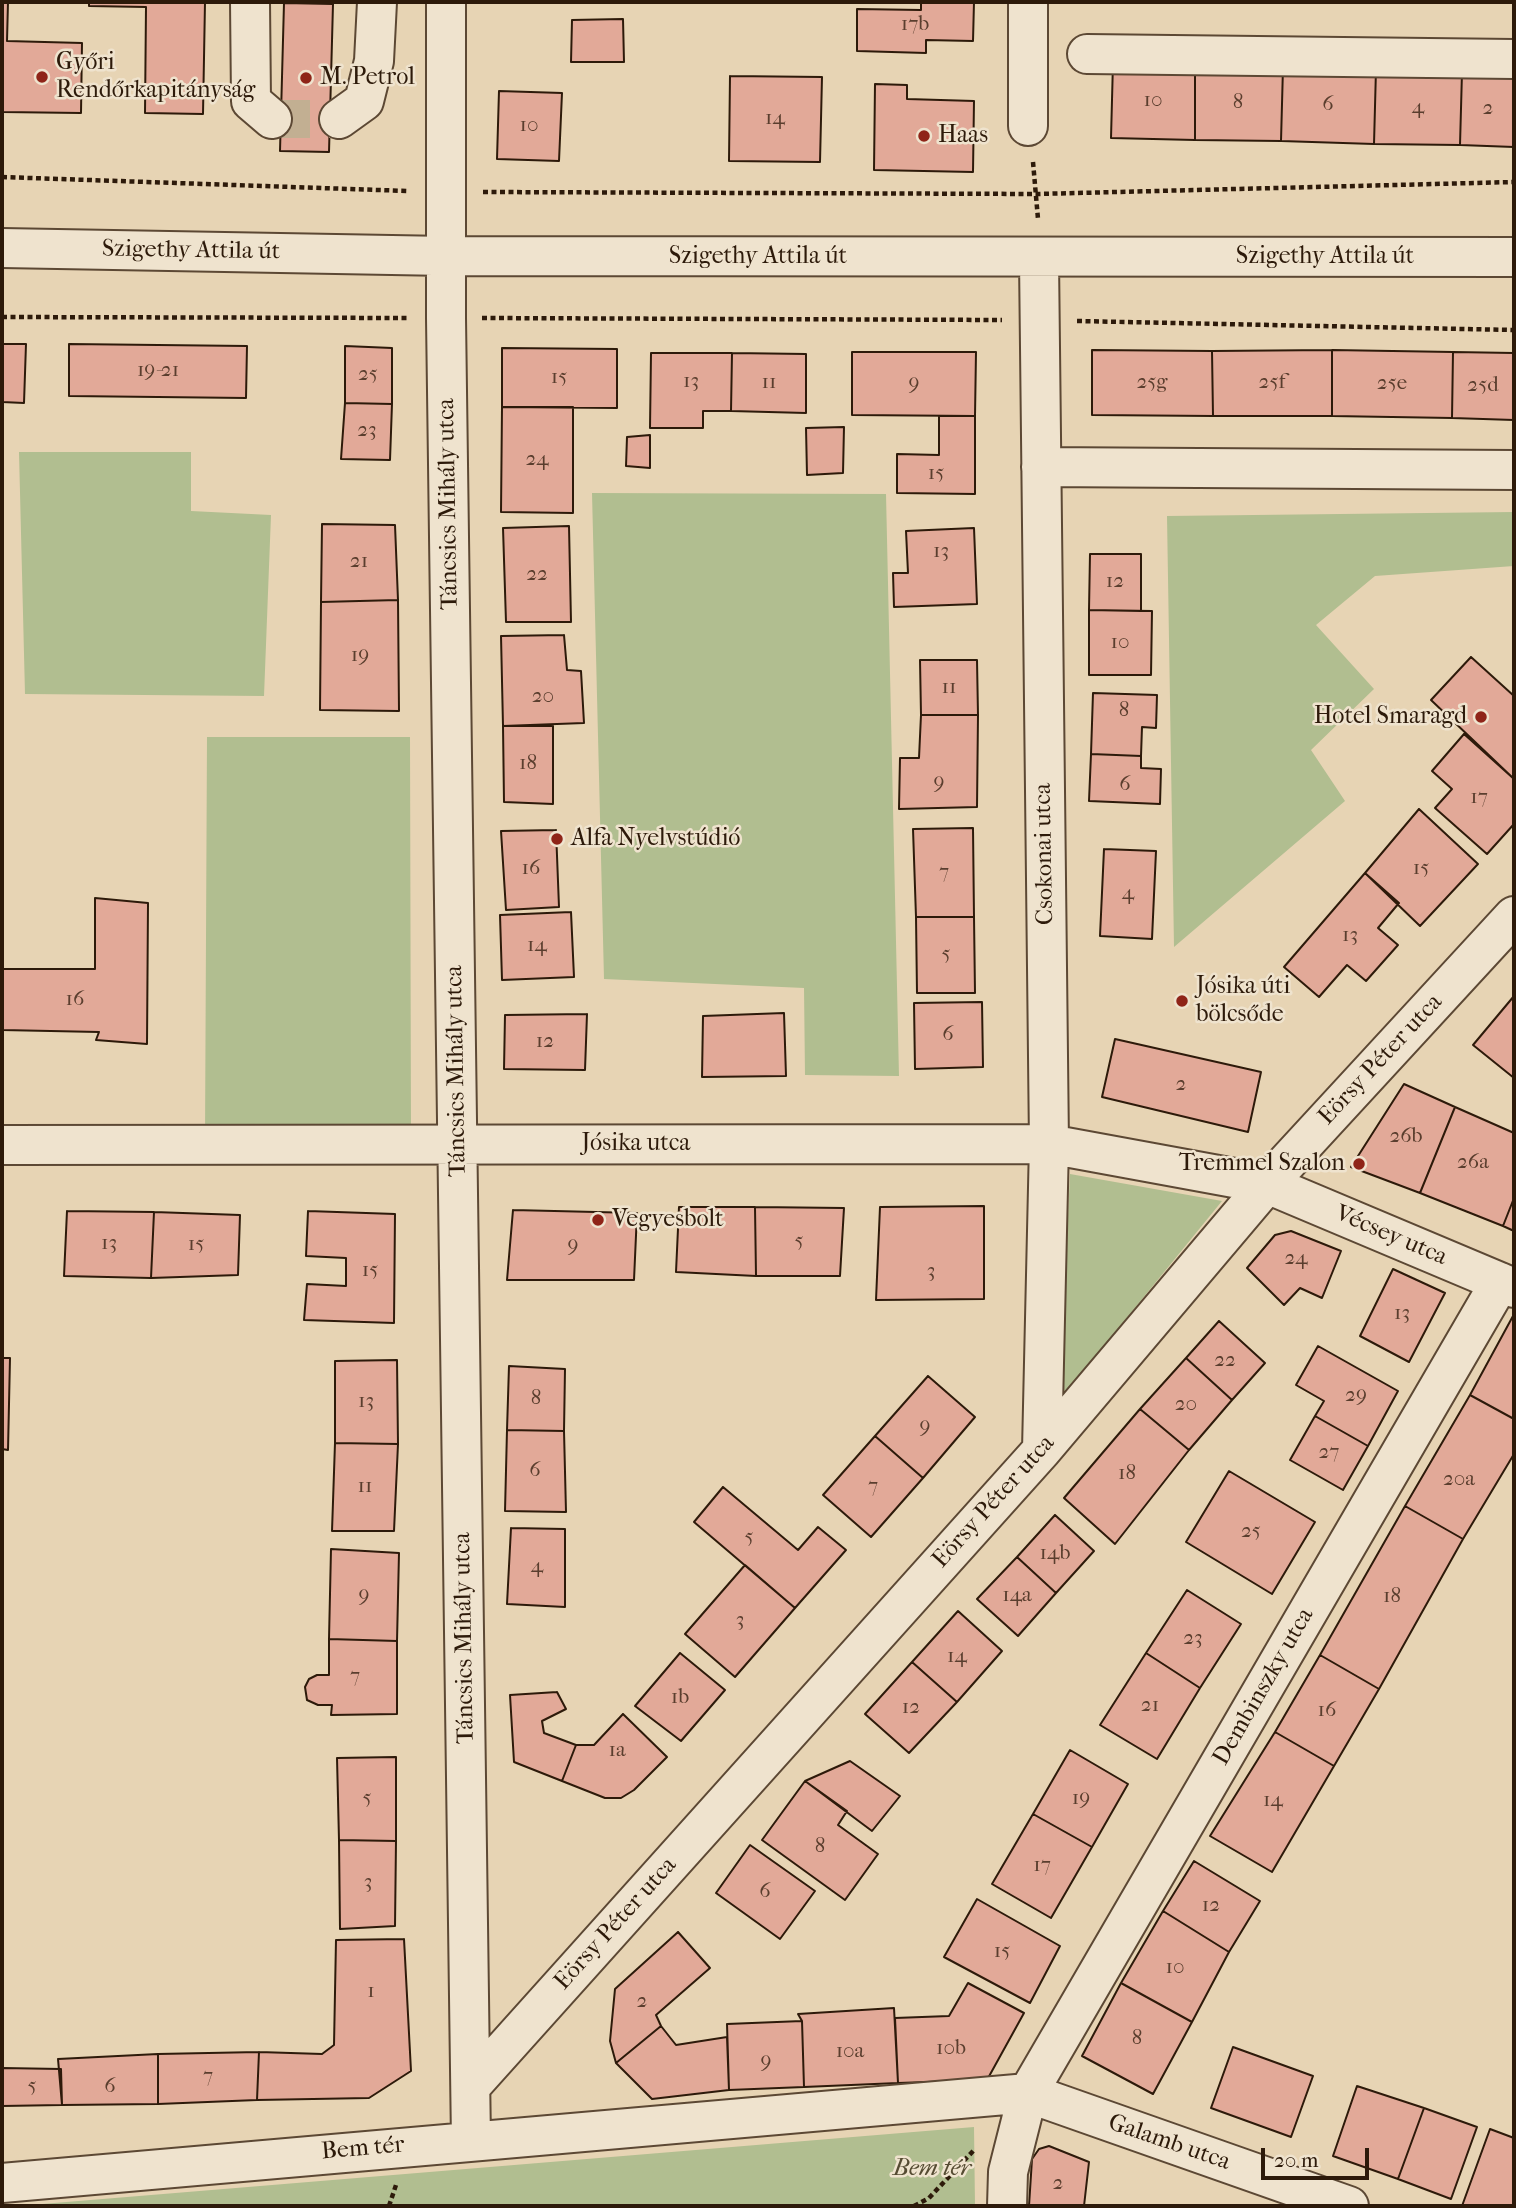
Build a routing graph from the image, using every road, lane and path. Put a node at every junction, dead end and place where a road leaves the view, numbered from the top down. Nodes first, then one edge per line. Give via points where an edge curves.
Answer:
1 (250, 2) edge
2 (377, 2) edge
3 (446, 2) edge
4 (1028, 2) edge
5 (1087, 54) dead end
6 (1514, 59) edge
7 (272, 119) dead end
8 (339, 119) tunnel mouth
9 (1028, 126) joint
10 (2, 177) edge
11 (1514, 182) edge
12 (447, 192) junction
13 (1037, 194) junction
14 (2, 248) edge
15 (447, 256) junction
16 (1514, 257) edge
17 (1040, 258) junction
18 (2, 317) edge
19 (446, 318) junction
20 (1040, 320) junction
21 (1514, 330) edge
22 (1041, 467) junction
23 (1514, 470) edge
24 (1514, 916) edge
25 (458, 1144) junction
26 (1049, 1144) junction
27 (2, 1145) edge
28 (1267, 1184) junction
29 (1507, 1285) edge
30 (1042, 1450) junction
31 (471, 2086) junction
32 (1028, 2093) junction
33 (471, 2141) junction
34 (2, 2182) edge
35 (1007, 2206) edge
36 (1349, 2206) edge

1 - 7 street via 251,101
2 - 8 street via 373,61 364,101
3 - 12 street, Táncsics Mihály utca
4 - 9 street
5 - 6 street
9 - 13 path
10 - 12 path
11 - 13 path
12 - 13 path
12 - 15 street, Táncsics Mihály utca
13 - 17 path
14 - 15 street, Szigethy Attila út
15 - 17 street, Szigethy Attila út
15 - 19 street, Táncsics Mihály utca
16 - 17 street, Szigethy Attila út
17 - 20 street, Csokonai utca
18 - 19 path
19 - 20 path
19 - 25 street, Táncsics Mihály utca
20 - 21 path
20 - 22 street, Csokonai utca
22 - 23 street
22 - 26 street, Csokonai utca
24 - 28 street, Eörsy Péter utca
25 - 26 street, Jósika utca
25 - 27 street, Jósika utca
25 - 31 street, Táncsics Mihály utca
26 - 28 street, Jósika utca
26 - 30 street, Csokonai utca
28 - 29 street, Vécsey utca
28 - 30 street, Eörsy Péter utca
29 - 32 street, Dembinszky utca
30 - 31 street, Eörsy Péter utca
31 - 33 street, Táncsics Mihály utca
32 - 33 street, Bem tér
32 - 35 street via 1007,2172
32 - 36 street, Galamb utca
33 - 34 street, Bem tér

